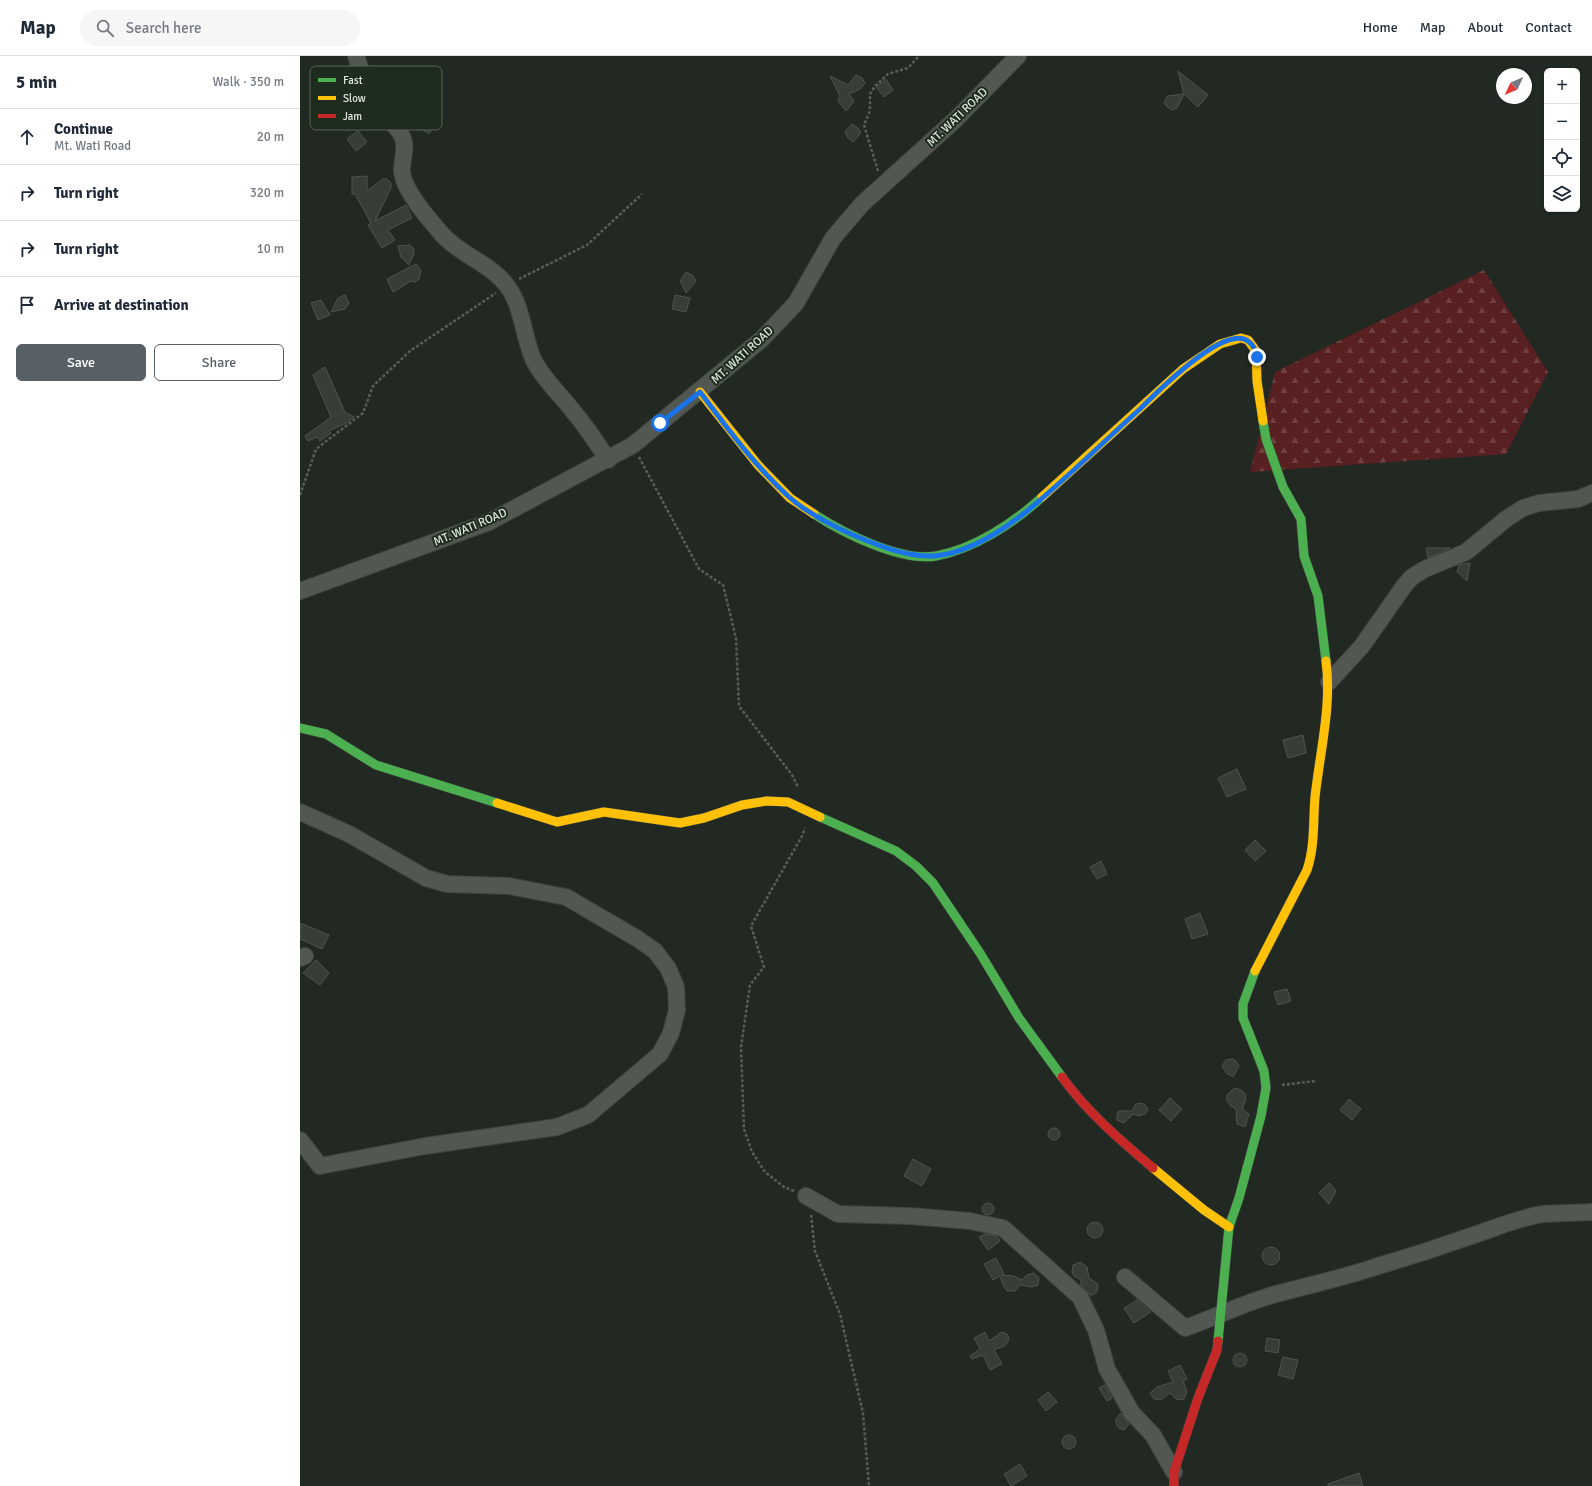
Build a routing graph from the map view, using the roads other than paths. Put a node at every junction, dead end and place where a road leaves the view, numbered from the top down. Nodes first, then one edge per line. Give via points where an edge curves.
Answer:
1 (356, 56) edge
2 (1018, 56) edge
3 (360, 66) edge
4 (397, 130) edge
5 (700, 392) junction
6 (608, 460) junction
7 (1592, 493) edge
8 (300, 591) edge
9 (1329, 682) junction
10 (300, 728) edge
11 (300, 812) edge
12 (300, 1140) edge
13 (806, 1196) road end
14 (1592, 1212) edge
15 (1229, 1227) junction
16 (1125, 1277) dead end
17 (1222, 1315) junction
18 (1174, 1479) edge

1 - 3 street
2 - 5 street, MT. WATI ROAD via 955,120 862,204 832,238 796,303 762,339
4 - 6 street via 402,136 402,171 409,191 453,245 496,274 507,285 513,295 535,361
5 - 6 street, MT. WATI ROAD via 633,445
5 - 9 street via 758,465 790,498 825,521 863,540 902,554 935,556 968,547 1026,512 1183,369 1220,344 1236,338 1248,340 1256,351 1257,381 1268,446 1284,487 1302,519 1304,556 1318,596
6 - 8 street, MT. WATI ROAD via 489,522
7 - 9 street via 1578,499 1539,503 1523,508 1466,552 1412,577 1362,646
9 - 15 street via 1315,799 1312,854 1307,870 1249,985 1243,1004 1243,1018 1264,1072 1266,1088 1261,1116
10 - 15 street via 326,734 376,765 557,822 604,812 680,823 742,805 767,801 788,802 896,851 933,883 1040,1049 1095,1116 1123,1144 1204,1210
11 - 12 street via 349,834 426,878 447,884 509,886 566,897 655,951 668,968 676,986 677,1010 671,1033 660,1054 588,1115 557,1127 425,1146 320,1166
13 - 18 street via 838,1214 970,1221 1004,1228 1080,1298 1096,1330 1107,1369 1132,1413 1153,1435
14 - 17 street via 1543,1214 1515,1220 1373,1268 1269,1296 1229,1309
15 - 17 street
16 - 17 street via 1185,1328
17 - 18 street via 1217,1350 1198,1398

